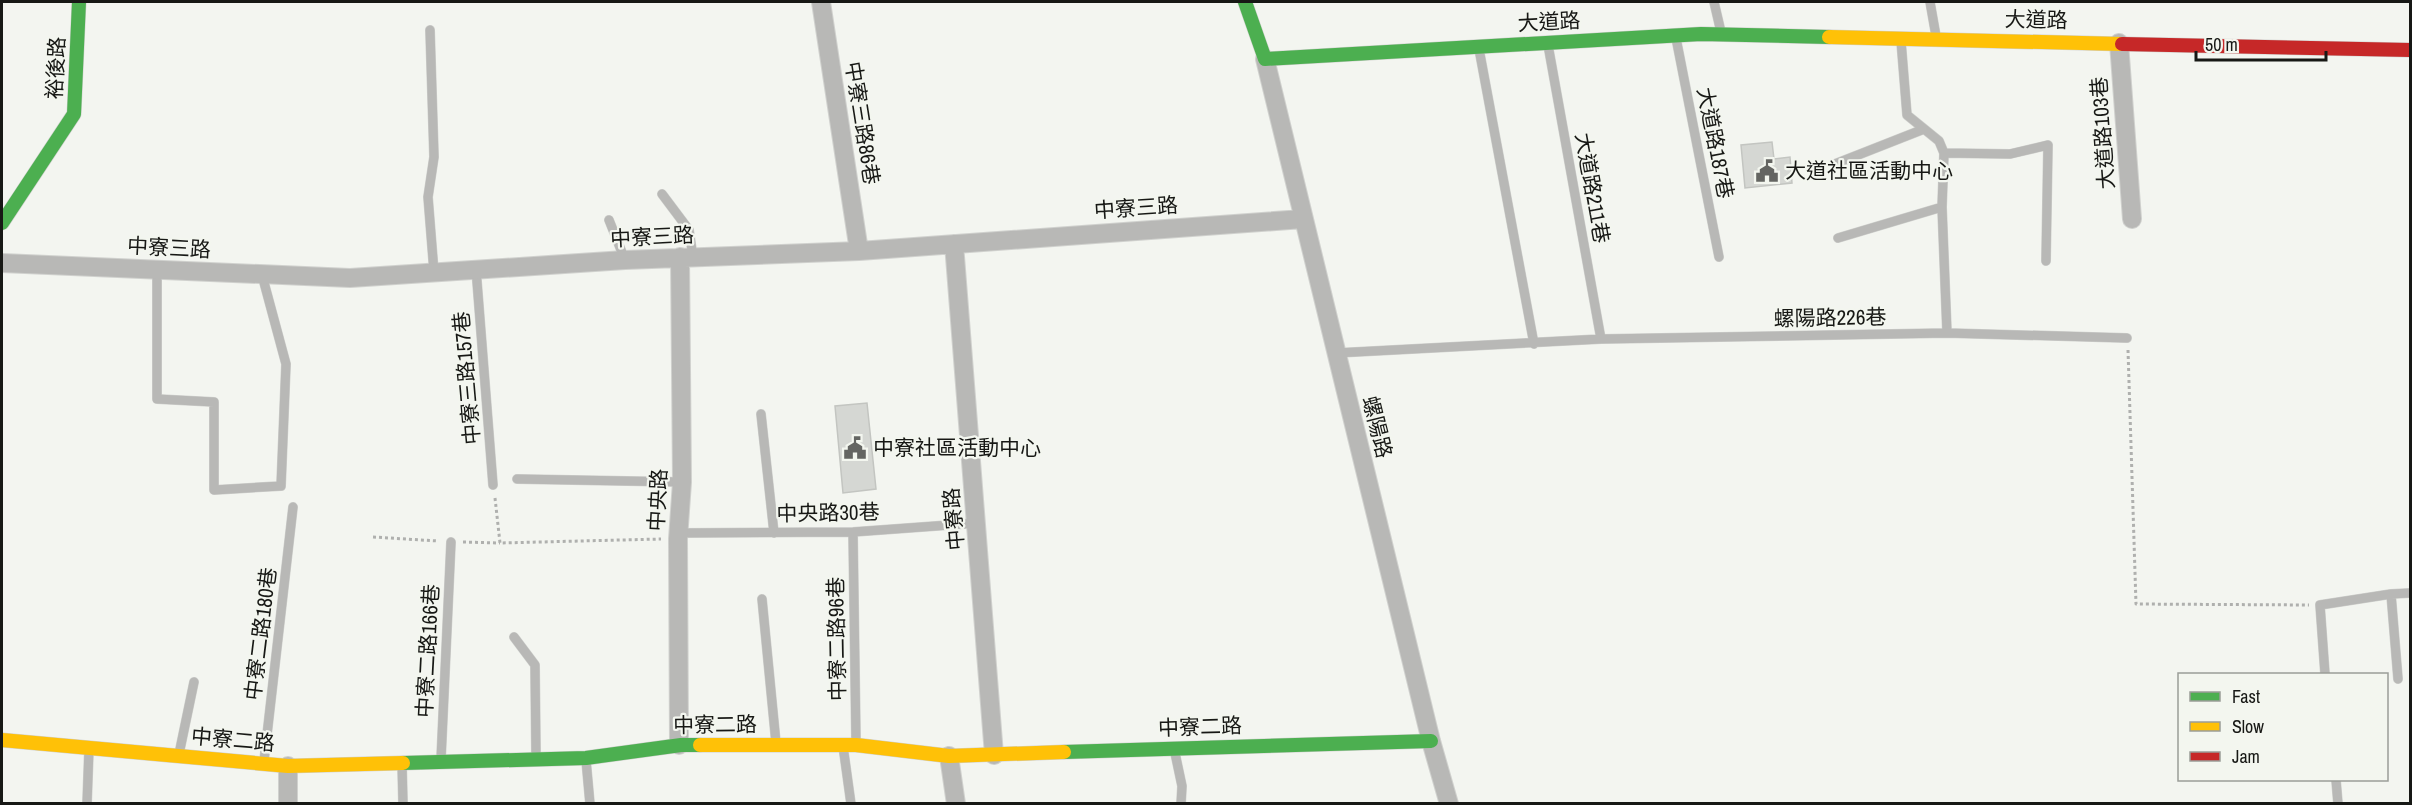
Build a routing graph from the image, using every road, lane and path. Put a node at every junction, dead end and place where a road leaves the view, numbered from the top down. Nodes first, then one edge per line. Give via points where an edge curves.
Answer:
1 (79, 2) edge
2 (821, 2) edge
3 (1245, 2) edge
4 (1714, 2) edge
5 (1930, 2) edge
6 (430, 30) dead end
7 (1722, 35) junction
8 (1675, 36) junction
9 (1900, 38) junction
10 (1936, 39) junction
11 (1548, 43) junction
12 (2119, 43) junction
13 (1479, 47) junction
14 (2410, 50) edge
15 (1265, 59) junction
16 (1924, 129) junction
17 (1944, 153) junction
18 (1835, 164) dead end
19 (662, 194) dead end
20 (1942, 207) junction
21 (1304, 219) junction
22 (2132, 219) dead end
23 (609, 220) dead end
24 (2, 223) edge
25 (1838, 238) dead end
26 (954, 244) junction
27 (859, 251) junction
28 (687, 257) junction
29 (1719, 257) dead end
30 (625, 260) junction
31 (2046, 261) dead end
32 (2, 263) edge
33 (476, 268) junction
34 (157, 270) junction
35 (434, 272) junction
36 (262, 275) junction
37 (1947, 333) junction
38 (2127, 338) joint
39 (1601, 339) junction
40 (1534, 344) junction
41 (1336, 353) junction
42 (761, 414) dead end
43 (517, 479) dead end
44 (682, 482) junction
45 (493, 485) joint
46 (293, 507) dead end
47 (977, 523) junction
48 (774, 532) junction
49 (853, 532) junction
50 (679, 536) junction
51 (451, 542) dead end
52 (2410, 593) edge
53 (2391, 594) junction
54 (762, 599) dead end
55 (2320, 605) junction
56 (514, 637) dead end
57 (2325, 673) edge
58 (2398, 679) dead end
59 (194, 682) dead end
60 (2, 740) edge
61 (1431, 741) junction
62 (777, 745) junction
63 (850, 745) junction
64 (679, 746) junction
65 (89, 748) junction
66 (1174, 749) junction
67 (994, 755) junction
68 (178, 756) junction
69 (950, 756) junction
70 (586, 758) junction
71 (536, 759) junction
72 (402, 762) junction
73 (441, 762) junction
74 (264, 764) junction
75 (288, 766) junction
76 (2336, 781) edge
77 (87, 804) edge
78 (288, 804) edge
79 (403, 804) edge
80 (590, 804) edge
81 (851, 804) edge
82 (956, 804) edge
83 (1181, 804) edge
84 (1449, 804) edge
85 (2338, 804) edge

1 - 24 street, 裕後路 via 75,114
2 - 27 street, 中寮三路86巷
3 - 15 street
4 - 7 lane
5 - 10 lane
6 - 35 lane via 434,157 428,197
7 - 8 street, 大道路
7 - 9 street, 大道路
8 - 11 street, 大道路
8 - 29 lane, 大道路187巷
9 - 10 street, 大道路
9 - 16 lane via 1907,115
10 - 12 street, 大道路
11 - 13 street, 大道路
11 - 39 lane, 大道路211巷
12 - 14 street, 大道路
12 - 22 street, 大道路103巷
13 - 15 street, 大道路
13 - 40 lane
15 - 21 street, 螺陽路
16 - 17 lane via 1939,141
16 - 18 lane
17 - 20 lane
17 - 31 lane via 2010,154 2048,145
19 - 28 lane via 689,230
20 - 25 lane
20 - 37 lane
21 - 26 street, 中寮三路
21 - 41 street, 螺陽路
23 - 30 lane
26 - 27 street, 中寮三路
26 - 47 street, 中寮路
27 - 28 street, 中寮三路
28 - 30 street, 中寮三路
28 - 44 street, 中央路
30 - 33 street, 中寮三路
32 - 34 street, 中寮三路
33 - 35 street, 中寮三路
33 - 45 lane, 中寮三路157巷
34 - 36 street, 中寮三路
34 - 36 lane via 157,399 214,402 214,490 281,486 286,364
35 - 36 street, 中寮三路 via 350,278
37 - 38 lane, 螺陽路226巷
37 - 39 lane, 螺陽路226巷
38 - 55 path via 2136,604
39 - 40 lane, 螺陽路226巷
40 - 41 lane, 螺陽路226巷
41 - 61 street, 螺陽路
42 - 48 lane
43 - 44 lane
44 - 50 street, 中央路
45 - 50 path via 500,543
46 - 74 lane, 中寮二路180巷
47 - 49 lane, 中央路30巷
47 - 67 street, 中寮路
48 - 49 lane, 中央路30巷
48 - 50 lane, 中央路30巷
49 - 63 lane, 中寮二路96巷
50 - 64 street, 中央路
51 - 73 lane, 中寮二路166巷
52 - 53 lane
53 - 55 lane
53 - 58 lane
54 - 62 lane
55 - 57 lane
56 - 71 lane via 535,665
59 - 68 lane
60 - 65 street, 中寮二路
61 - 66 street, 中寮二路
61 - 84 street, 螺陽路
62 - 63 street, 中寮二路
62 - 64 street, 中寮二路
63 - 69 street, 中寮二路
63 - 81 lane, 中寮二路96巷
64 - 70 street, 中寮二路
65 - 68 street, 中寮二路
65 - 77 lane
66 - 67 street, 中寮二路
66 - 83 lane via 1182,786
67 - 69 street, 中寮二路
68 - 74 street, 中寮二路
69 - 82 street
70 - 71 street, 中寮二路
70 - 80 lane
71 - 73 street, 中寮二路
72 - 73 street, 中寮二路
72 - 75 street, 中寮二路
72 - 79 lane
74 - 75 street, 中寮二路
75 - 78 street
76 - 85 lane

